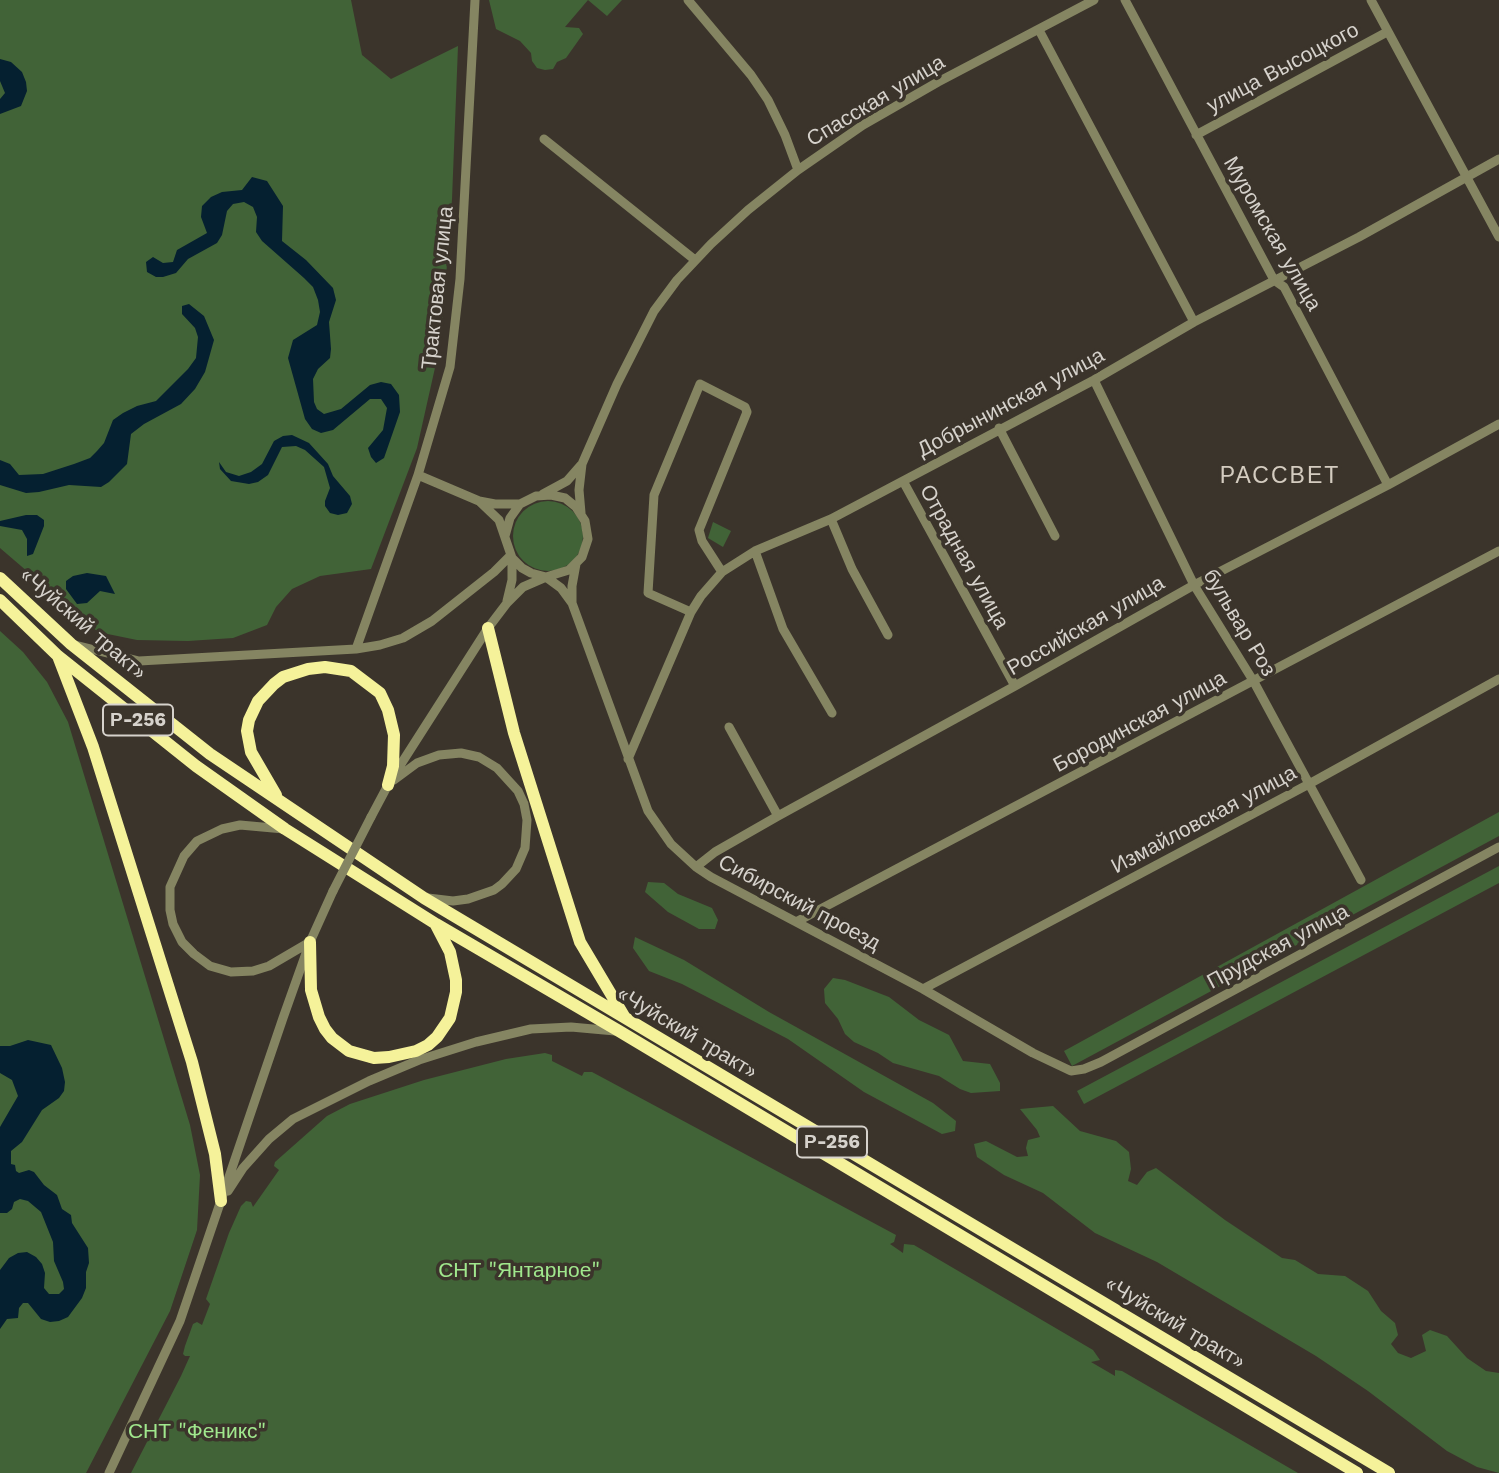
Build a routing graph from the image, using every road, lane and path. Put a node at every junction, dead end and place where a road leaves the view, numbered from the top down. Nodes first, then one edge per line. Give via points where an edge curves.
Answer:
1 (475, 0) edge
2 (688, 0) edge
3 (1094, 0) edge
4 (1125, 0) edge
5 (1371, 0) edge
6 (1082, 3) edge
7 (1039, 30) junction
8 (1387, 32) junction
9 (1196, 135) junction
10 (544, 139) dead end
11 (1499, 159) edge
12 (798, 170) junction
13 (1466, 178) junction
14 (1499, 237) edge
15 (695, 260) junction
16 (1274, 280) junction
17 (1194, 322) junction
18 (1094, 380) junction
19 (1499, 424) edge
20 (999, 428) junction
21 (582, 464) junction
22 (418, 475) junction
23 (903, 481) junction
24 (1388, 485) junction
25 (544, 494) junction
26 (479, 501) junction
27 (520, 504) junction
28 (581, 513) junction
29 (831, 519) junction
30 (505, 536) junction
31 (1055, 536) dead end
32 (755, 551) junction
33 (1499, 551) edge
34 (511, 557) junction
35 (576, 565) junction
36 (722, 572) junction
37 (546, 577) junction
38 (0, 578) edge
39 (1194, 585) junction
40 (0, 600) edge
41 (506, 603) junction
42 (572, 603) junction
43 (691, 612) junction
44 (488, 628) junction
45 (888, 635) dead end
46 (71, 644) junction
47 (356, 649) junction
48 (58, 656) junction
49 (1499, 679) edge
50 (1254, 682) junction
51 (1016, 687) junction
52 (832, 713) dead end
53 (729, 727) dead end
54 (628, 759) junction
55 (389, 784) junction
56 (1309, 784) junction
57 (280, 801) junction
58 (778, 816) junction
59 (285, 829) junction
60 (1499, 847) edge
61 (696, 867) junction
62 (1362, 880) dead end
63 (424, 898) junction
64 (796, 922) junction
65 (436, 924) junction
66 (310, 942) junction
67 (923, 989) junction
68 (626, 1019) junction
69 (619, 1031) junction
70 (1071, 1071) joint
71 (221, 1201) junction
72 (109, 1473) edge
73 (1357, 1473) edge
74 (1389, 1473) edge

1 - 22 street, Трактовая улица via 460,279 450,367
2 - 12 street via 768,100
3 - 6 street, Спасская улица
4 - 9 street, Муромская улица
5 - 8 street
6 - 7 street, Спасская улица
7 - 12 street, Спасская улица via 884,113
7 - 17 street
8 - 9 street, улица Высоцкого
8 - 13 street
9 - 16 street, Муромская улица
10 - 15 street
11 - 13 street, Добрынинская улица
12 - 15 street, Спасская улица
13 - 14 street
13 - 16 street, Добрынинская улица
15 - 21 street, Спасская улица via 654,311
16 - 17 street, Добрынинская улица
16 - 24 street, Муромская улица via 1284,287
17 - 18 street, Добрынинская улица
18 - 20 street, Добрынинская улица
18 - 39 street, бульвар Роз
19 - 24 street, Российская улица
20 - 23 street, Добрынинская улица
20 - 31 street
21 - 25 street, Спасская улица via 567,481
21 - 28 street, Спасская улица
22 - 26 street
22 - 47 street, Трактовая улица
23 - 29 street, Добрынинская улица
23 - 51 street, Отрадная улица
24 - 39 street, Российская улица
25 - 27 street
25 - 28 street via 565,499
26 - 27 street
26 - 30 street via 496,515
27 - 30 street via 510,517
28 - 35 street via 588,540
29 - 32 street, Добрынинская улица
29 - 45 street
30 - 34 street
32 - 36 street, Добрынинская улица
32 - 52 street via 783,629
33 - 50 street, Бородинская улица
34 - 37 street via 525,570
34 - 41 street
34 - 47 street via 422,628
35 - 37 street
35 - 42 street, Сибирский проезд
36 - 43 street, Добрынинская улица
36 - 43 street via 699,530 747,412 699,384 654,495 648,593
37 - 41 street via 523,587
37 - 42 street, Сибирский проезд
38 - 46 highway, «Чуйский тракт» / Р-256
39 - 50 street, бульвар Роз
39 - 51 street, Российская улица
40 - 48 highway, «Чуйский тракт» / Р-256
41 - 44 street
42 - 54 street, Сибирский проезд
43 - 54 street, Добрынинская улица
44 - 55 street
44 - 68 highway via 514,733 580,942
46 - 47 street via 139,661
46 - 57 highway, «Чуйский тракт» / Р-256 via 210,754
48 - 59 highway, «Чуйский тракт» / Р-256 via 196,766
48 - 71 highway via 93,747 192,1062 215,1154
49 - 56 street, Измайловская улица
50 - 56 street, бульвар Роз
50 - 64 street, Бородинская улица
51 - 58 street, Российская улица
53 - 58 street
54 - 61 street, Сибирский проезд via 660,831
55 - 57 highway via 394,735 380,694 351,671 308,669 274,684 249,720 251,752
55 - 63 street via 416,763 461,753 497,768 510,779 524,804 525,848 516,869 502,884 468,899
55 - 66 street, bridge
56 - 62 street, бульвар Роз
56 - 67 street, Измайловская улица
57 - 63 highway, «Чуйский тракт» / Р-256
58 - 61 street, Российская улица
59 - 65 highway, «Чуйский тракт» / Р-256
59 - 66 street via 240,825 197,841 184,856 170,887 173,924 181,942 194,954 210,966 231,972 269,966
60 - 70 street, Прудская улица via 1101,1062
61 - 64 street, Сибирский проезд
63 - 68 highway, «Чуйский тракт» / Р-256
64 - 67 street, Сибирский проезд
65 - 66 highway via 450,952 456,980 450,1018 428,1045 390,1057 349,1051 332,1038 318,1017 310,989
65 - 69 highway, «Чуйский тракт» / Р-256
66 - 71 street
67 - 70 street, Сибирский проезд
68 - 74 highway, «Чуйский тракт» / Р-256
69 - 71 street via 531,1030 476,1042 369,1081 293,1119 243,1168
69 - 73 highway, «Чуйский тракт» / Р-256
71 - 72 street via 180,1321

